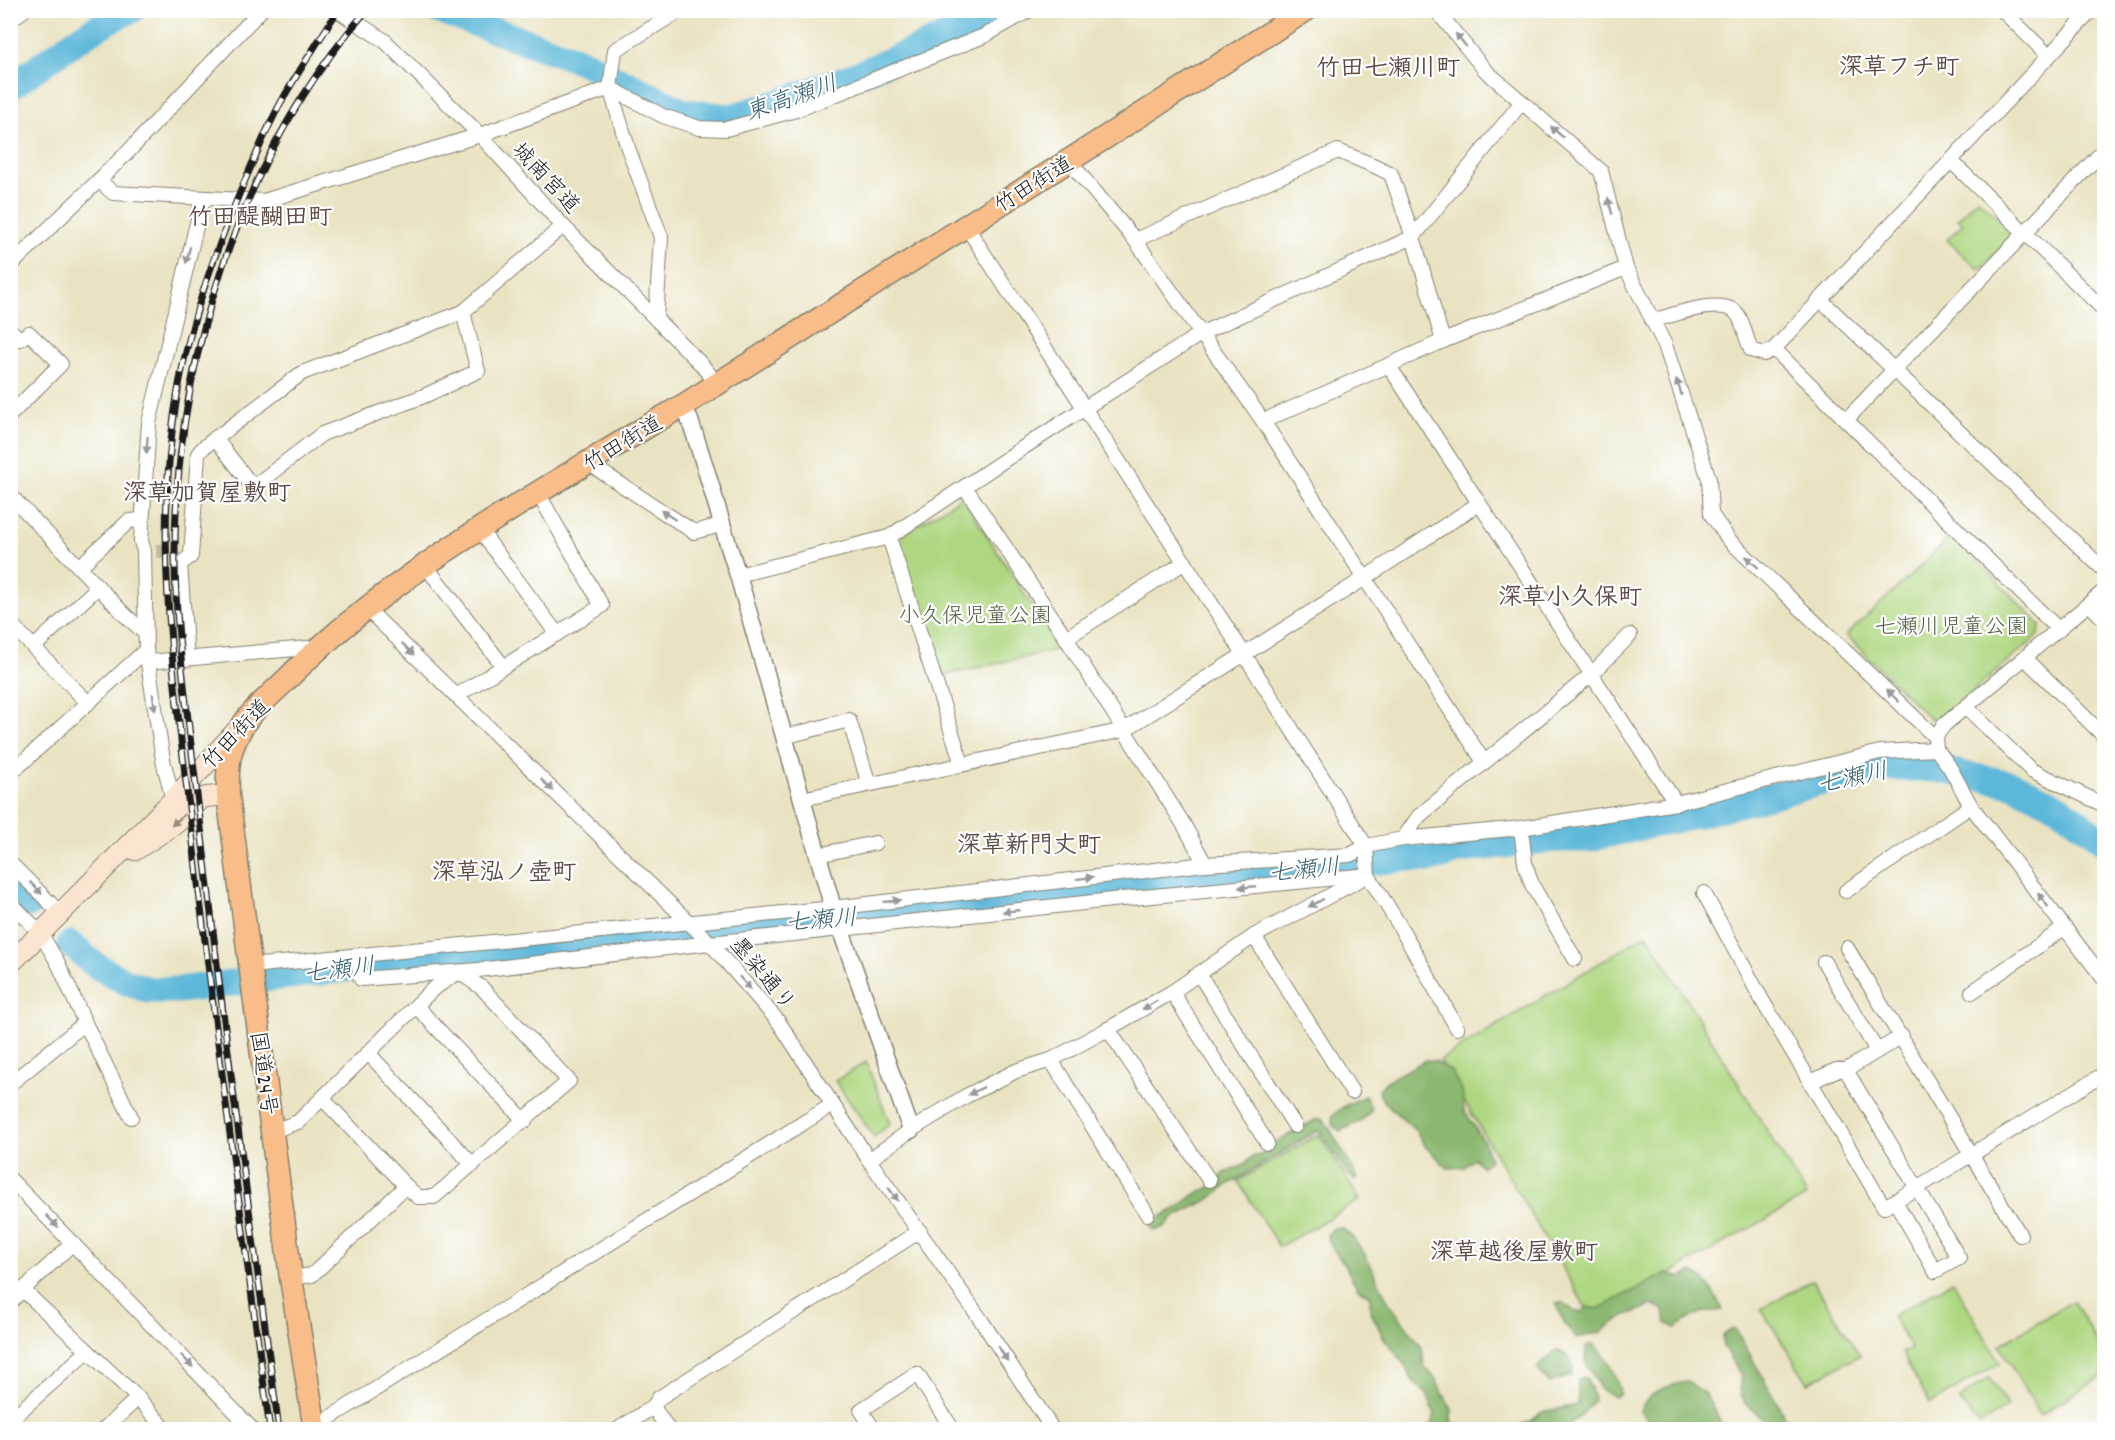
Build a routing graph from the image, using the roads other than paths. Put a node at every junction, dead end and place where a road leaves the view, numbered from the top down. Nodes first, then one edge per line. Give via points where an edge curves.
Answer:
1 (24, 10) edge
2 (261, 10) edge
3 (338, 10) edge
4 (681, 10) edge
5 (1030, 10) edge
6 (1305, 10) edge
7 (1436, 10) edge
8 (2002, 10) edge
9 (2092, 10) edge
10 (10, 20) edge
11 (2049, 56) junction
12 (610, 86) junction
13 (1522, 102) junction
14 (480, 135) junction
15 (2104, 150) edge
16 (1069, 161) junction
17 (1951, 161) junction
18 (99, 180) junction
19 (202, 198) junction
20 (563, 226) junction
21 (966, 226) junction
22 (2025, 233) junction
23 (1413, 237) junction
24 (1135, 240) junction
25 (10, 266) edge
26 (1626, 268) junction
27 (1820, 299) junction
28 (2104, 310) edge
29 (463, 312) junction
30 (656, 319) junction
31 (1652, 321) junction
32 (10, 330) edge
33 (1202, 333) junction
34 (1443, 341) junction
35 (1774, 349) junction
36 (1389, 366) junction
37 (1894, 369) junction
38 (717, 384) junction
39 (684, 405) junction
40 (1084, 408) junction
41 (10, 416) edge
42 (1846, 420) junction
43 (1263, 421) junction
44 (216, 438) junction
45 (588, 463) junction
46 (965, 487) junction
47 (538, 493) junction
48 (10, 495) edge
49 (1478, 504) junction
50 (142, 520) junction
51 (721, 525) junction
52 (480, 530) junction
53 (889, 537) junction
54 (191, 541) junction
55 (178, 550) tunnel mouth
56 (1185, 562) junction
57 (425, 565) junction
58 (79, 567) junction
59 (2104, 570) edge
60 (738, 575) junction
61 (1365, 578) junction
62 (98, 587) junction
63 (2104, 591) edge
64 (2089, 604) junction
65 (366, 608) junction
66 (2104, 619) edge
67 (10, 623) edge
68 (2058, 630) junction
69 (145, 633) junction
70 (557, 634) junction
71 (1630, 635) dead end
72 (1066, 638) junction
73 (34, 647) junction
74 (319, 647) junction
75 (1244, 654) junction
76 (147, 656) junction
77 (2025, 658) junction
78 (187, 659) junction
79 (503, 666) junction
80 (1592, 674) junction
81 (456, 696) junction
82 (88, 704) junction
83 (1966, 707) junction
84 (246, 720) junction
85 (1124, 730) junction
86 (2104, 736) edge
87 (784, 737) junction
88 (1936, 743) junction
89 (1484, 762) junction
90 (962, 764) junction
91 (10, 774) edge
92 (869, 784) junction
93 (228, 795) junction
94 (802, 799) junction
95 (173, 800) junction
96 (1676, 802) junction
97 (2104, 805) edge
98 (1971, 806) junction
99 (1521, 832) junction
100 (1403, 838) junction
101 (875, 843) dead end
102 (818, 855) junction
103 (112, 862) junction
104 (1367, 862) junction
105 (10, 863) edge
106 (1205, 864) junction
107 (1846, 891) dead end
108 (1704, 893) dead end
109 (10, 902) edge
110 (61, 914) junction
111 (836, 919) junction
112 (689, 923) junction
113 (2064, 928) junction
114 (41, 934) junction
115 (1254, 936) junction
116 (708, 941) junction
117 (1847, 948) dead end
118 (1575, 959) dead end
119 (1824, 962) dead end
120 (10, 964) edge
121 (358, 965) junction
122 (459, 972) junction
123 (252, 974) junction
124 (1199, 974) junction
125 (2104, 979) edge
126 (1172, 992) junction
127 (1972, 992) dead end
128 (416, 1006) junction
129 (85, 1023) junction
130 (1457, 1028) dead end
131 (1108, 1029) junction
132 (1902, 1036) junction
133 (1877, 1051) junction
134 (369, 1054) junction
135 (1051, 1060) junction
136 (1846, 1070) junction
137 (10, 1074) edge
138 (2104, 1074) edge
139 (1811, 1083) junction
140 (1352, 1092) dead end
141 (323, 1099) junction
142 (832, 1105) junction
143 (131, 1117) dead end
144 (525, 1121) junction
145 (1295, 1126) dead end
146 (910, 1130) junction
147 (273, 1131) junction
148 (1267, 1143) dead end
149 (1973, 1155) junction
150 (869, 1160) junction
151 (473, 1165) junction
152 (10, 1179) edge
153 (1209, 1180) dead end
154 (406, 1186) junction
155 (1917, 1188) junction
156 (1895, 1201) junction
157 (1147, 1214) dead end
158 (920, 1231) junction
159 (2020, 1235) dead end
160 (73, 1243) junction
161 (291, 1278) junction
162 (23, 1290) junction
163 (10, 1302) edge
164 (88, 1351) junction
165 (138, 1398) junction
166 (653, 1407) junction
167 (10, 1420) edge
168 (313, 1428) edge
169 (1049, 1428) edge
170 (103, 1430) edge
171 (166, 1430) edge
172 (253, 1430) edge
173 (617, 1430) edge
174 (669, 1430) edge
175 (874, 1430) edge
176 (953, 1430) edge

1 - 10 street
2 - 18 street
3 - 14 street, 城南宮道 via 385,42
4 - 12 street via 615,50
5 - 12 street via 984,36 796,110 726,129 699,128 663,116
6 - 16 highway, 竹田街道
13 -> 7 street via 1485,70
8 - 11 street
9 - 11 street
11 - 17 street
12 - 14 street
12 - 30 street via 661,237
13 - 23 street
26 -> 13 street via 1601,171
14 - 19 street via 264,201
14 - 20 street, 城南宮道
15 - 22 street
16 - 21 highway, 竹田街道
16 - 24 street
17 - 22 street
17 - 27 street
18 - 19 street via 113,193
18 - 25 street
19 -> 50 street via 149,423
20 - 29 street
20 - 30 street, 城南宮道
21 - 38 highway, 竹田街道
21 - 40 street
22 - 28 street
22 - 37 street
23 - 24 street via 1391,174 1338,151
23 - 33 street
23 - 34 street
24 - 33 street
26 - 31 street
26 - 34 street
27 - 35 street
27 - 37 street
29 - 44 street via 302,373
29 - 44 street via 478,371 322,434 253,487
30 - 38 street, 城南宮道
31 - 35 street via 1712,306 1728,308 1737,314 1751,350 1764,354
88 -> 31 street via 1729,540 1711,514 1709,479 1665,345
32 - 41 street via 20,339 29,333 62,364
33 - 40 street
33 - 43 street
34 - 36 street
35 - 42 street
36 - 43 street
36 - 49 street
37 - 42 street
37 - 59 street
38 - 39 highway, 竹田街道
39 - 45 highway, 竹田街道
39 - 51 street
40 - 46 street
40 - 56 street
42 - 68 street
43 - 61 street
44 - 54 street via 198,453
45 - 47 highway, 竹田街道
51 -> 45 street via 694,532
46 - 53 street
46 - 72 street
47 - 52 highway, 竹田街道
47 - 70 street via 602,606
48 - 58 street
49 - 61 street
49 - 80 street
50 - 58 street via 129,521
50 - 69 street via 141,541 150,551
51 - 60 street
52 - 57 highway, 竹田街道
52 - 70 street
53 - 60 street
53 - 90 street
54 - 55 street
54 - 78 street via 191,556 180,564
56 - 72 street
56 - 75 street
57 - 65 highway, 竹田街道
57 - 79 street
58 - 62 street
60 - 87 street
61 - 75 street
61 - 89 street
62 - 69 street
62 - 73 street
63 - 64 street
64 - 66 street
64 - 68 street
65 - 74 highway, 竹田街道
65 -> 81 street, 墨染通り
67 - 73 street
68 - 77 street
69 - 76 street
70 - 79 street
71 - 80 street
72 - 85 street
73 - 82 street
74 - 78 street
74 - 84 highway, 竹田街道
75 - 85 street
75 - 104 street
76 - 78 street
76 - 82 street
76 -> 95 street
77 - 83 street
77 - 86 street
79 - 81 street
80 - 89 street
80 - 96 street
81 -> 112 street, 墨染通り
82 - 91 street
83 - 88 street via 1944,725
83 - 97 street via 2031,770
84 - 93 highway, 国道24号 via 230,753
84 - 95 main road, 竹田街道
85 - 90 street
85 - 106 street
87 - 92 street via 849,720
87 - 94 street
88 - 96 street via 1880,752
88 - 98 street
89 - 100 street via 1419,816
90 - 92 street
92 - 94 street
93 -> 103 main road via 206,796 175,824
93 - 123 highway, 国道24号
94 - 102 street
95 - 103 main road, 竹田街道
96 - 99 street
98 - 107 street
113 -> 98 street
99 - 100 street
99 - 118 street via 1532,885
100 - 104 street
101 - 102 street
102 - 111 street
103 - 110 main road, 竹田街道
104 - 106 street via 1350,855
104 -> 111 street via 1112,900
104 -> 115 street
104 - 130 street
105 -> 110 street
111 -> 106 street
108 - 139 street
109 - 114 street
110 - 114 main road, 竹田街道
111 - 112 street
111 - 116 street
111 - 146 street
112 - 116 street, 墨染通り
112 - 121 street
113 - 125 street
113 - 127 street
114 - 120 main road, 竹田街道
114 - 129 street
115 - 124 street
115 - 140 street
116 - 122 street
116 -> 142 street, 墨染通り via 778,1021
117 - 132 street
119 - 133 street
121 - 122 street via 361,979
121 - 123 street
122 - 128 street
122 - 144 street via 482,988 569,1081
123 - 147 highway, 国道24号
124 - 126 street
124 - 145 street
126 -> 131 street
126 - 148 street
128 - 134 street
128 - 144 street
129 - 137 street via 15,1080
129 - 143 street
131 - 135 street
131 - 153 street
132 - 133 street
132 - 149 street
133 - 136 street
134 - 141 street
134 - 151 street
135 -> 146 street via 1016,1071
135 - 157 street
136 - 139 street via 1836,1070
136 - 155 street
138 - 149 street
139 - 156 street via 1884,1208
141 - 147 street via 298,1122
141 - 154 street
142 - 150 street, 墨染通り
142 - 168 street
144 - 151 street
146 - 150 street
147 - 161 highway, 国道24号
149 - 155 street
149 - 159 street
150 -> 158 street, 墨染通り
151 - 154 street via 434,1197 418,1197
152 -> 160 street
154 - 161 street via 312,1275
155 - 156 street
155 - 156 street via 1959,1258 1935,1271
158 - 166 street via 659,1398
158 -> 169 street, 墨染通り
160 - 162 street
160 -> 172 street
161 - 168 highway, 国道24号
162 - 163 street
162 - 164 street
164 - 165 street
164 - 167 street
165 - 170 street
165 - 171 street
166 - 173 street
166 - 174 street
175 - 176 street via 861,1410 917,1374

